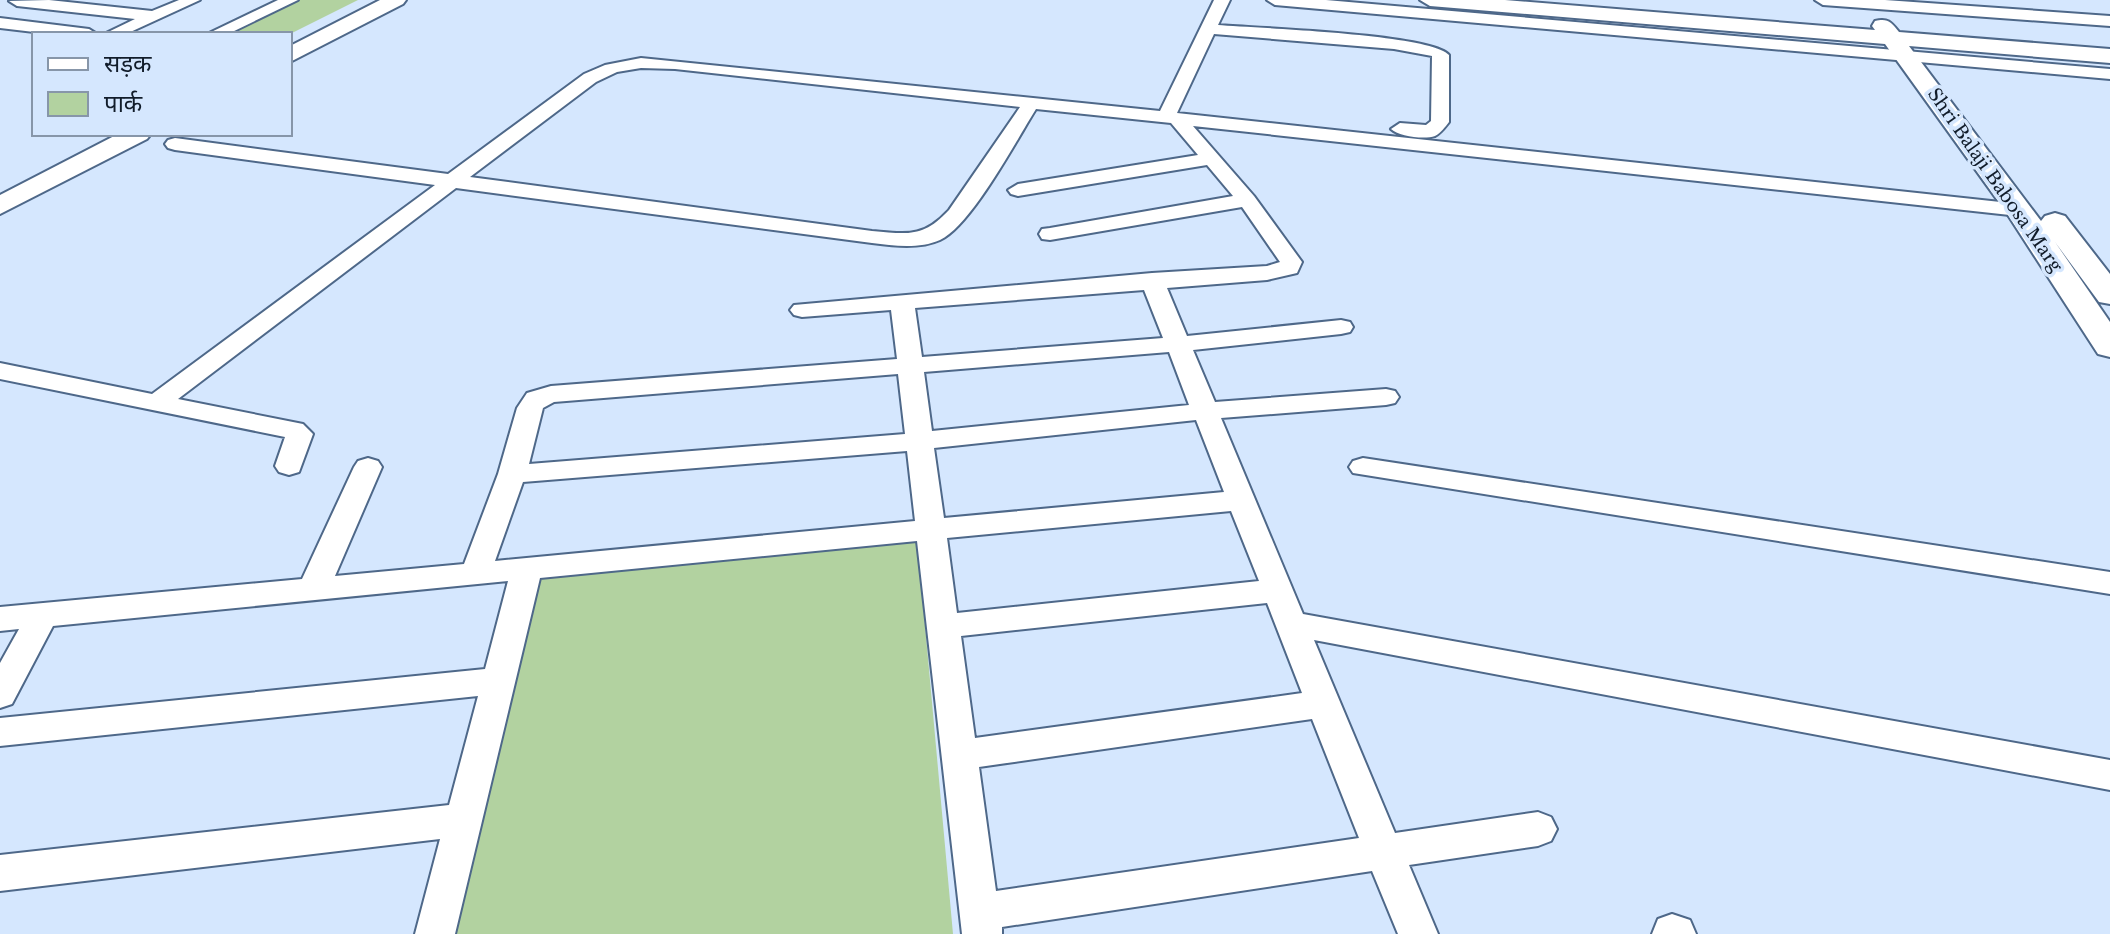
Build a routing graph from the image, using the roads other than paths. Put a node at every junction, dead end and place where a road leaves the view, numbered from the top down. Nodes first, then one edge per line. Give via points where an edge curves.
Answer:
1 (18, 0) edge
2 (162, 0) edge
3 (271, 0) edge
4 (290, 0) edge
5 (378, 0) edge
6 (396, 0) edge
7 (1222, 0) edge
8 (1275, 0) edge
9 (1430, 0) edge
10 (1663, 0) edge
11 (1823, 0) edge
12 (189, 1) edge
13 (1870, 5) edge
14 (64, 6) junction
15 (0, 8) edge
16 (153, 16) junction
17 (237, 16) dead end
18 (2110, 21) edge
19 (0, 23) edge
20 (1208, 29) junction
21 (73, 32) edge
22 (117, 32) edge
23 (219, 32) edge
24 (2110, 36) edge
25 (1912, 43) junction
26 (292, 44) edge
27 (292, 54) edge
28 (2110, 56) edge
29 (2110, 74) edge
30 (1031, 103) junction
31 (1171, 113) junction
32 (110, 136) edge
33 (134, 136) edge
34 (175, 144) dead end
35 (1210, 159) junction
36 (458, 180) junction
37 (1018, 190) dead end
38 (0, 192) edge
39 (1247, 200) junction
40 (0, 206) edge
41 (2019, 210) junction
42 (1050, 234) dead end
43 (1152, 280) junction
44 (2110, 295) edge
45 (902, 301) junction
46 (802, 310) dead end
47 (1341, 327) dead end
48 (1178, 344) junction
49 (2110, 347) edge
50 (910, 367) junction
51 (0, 371) edge
52 (1386, 397) dead end
53 (156, 403) junction
54 (1205, 411) junction
55 (920, 441) junction
56 (289, 466) dead end
57 (368, 467) dead end
58 (1363, 467) dead end
59 (512, 474) junction
60 (1243, 500) junction
61 (932, 528) junction
62 (527, 568) junction
63 (476, 572) junction
64 (2110, 583) edge
65 (314, 587) junction
66 (1276, 591) junction
67 (43, 615) junction
68 (0, 619) edge
69 (1289, 623) junction
70 (944, 626) junction
71 (498, 681) junction
72 (0, 694) edge
73 (1323, 704) junction
74 (0, 732) edge
75 (960, 755) junction
76 (2110, 775) edge
77 (464, 820) junction
78 (1538, 829) dead end
79 (1384, 852) junction
80 (0, 873) edge
81 (981, 923) edge
82 (435, 934) edge
83 (1418, 934) edge

1 - 14 street
1 - 15 street
2 - 12 street
3 - 17 street
4 - 23 street
5 - 26 street
6 - 27 street
7 - 20 street
8 - 25 street
9 - 25 street
10 - 13 street
11 - 13 street
12 - 16 street
13 - 18 street
13 - 25 street, Shri Balaji Babosa Marg
14 - 16 street
14 - 22 street via 41,18
16 - 22 street
19 - 21 street
20 - 31 street
20 - 31 street via 1427,48 1441,55 1440,122 1431,131 1413,131
24 - 25 street
25 - 28 street
25 - 29 street
25 - 41 street, Shri Balaji Babosa Marg
25 - 44 street, Shri Balaji Babosa Marg
30 - 31 street
30 - 36 street via 629,63 590,78
30 - 36 street via 955,217 942,231 924,238 872,237
31 - 35 street
31 - 41 street
32 - 38 street
33 - 40 street
34 - 36 street
35 - 37 street
35 - 39 street
36 - 53 street
39 - 42 street
39 - 43 street via 1286,253 1289,268
41 - 49 street, Shri Balaji Babosa Marg
43 - 45 street
43 - 48 street
45 - 46 street
45 - 50 street
47 - 48 street
48 - 50 street
48 - 54 street
50 - 55 street
50 - 59 street via 551,394 536,399 530,408
51 - 53 street
52 - 54 street
53 - 56 street via 297,431
54 - 55 street
54 - 60 street
55 - 59 street
55 - 61 street
57 - 65 street
58 - 64 street
59 - 63 street
60 - 61 street
60 - 66 street
61 - 62 street
61 - 70 street
62 - 63 street
62 - 71 street
63 - 65 street
65 - 67 street
66 - 69 street
66 - 70 street
67 - 68 street
67 - 72 street
69 - 73 street
69 - 76 street
70 - 75 street
71 - 74 street
71 - 77 street
73 - 75 street
73 - 79 street
75 - 81 street
77 - 80 street
77 - 82 street
78 - 79 street
79 - 81 street
79 - 83 street

